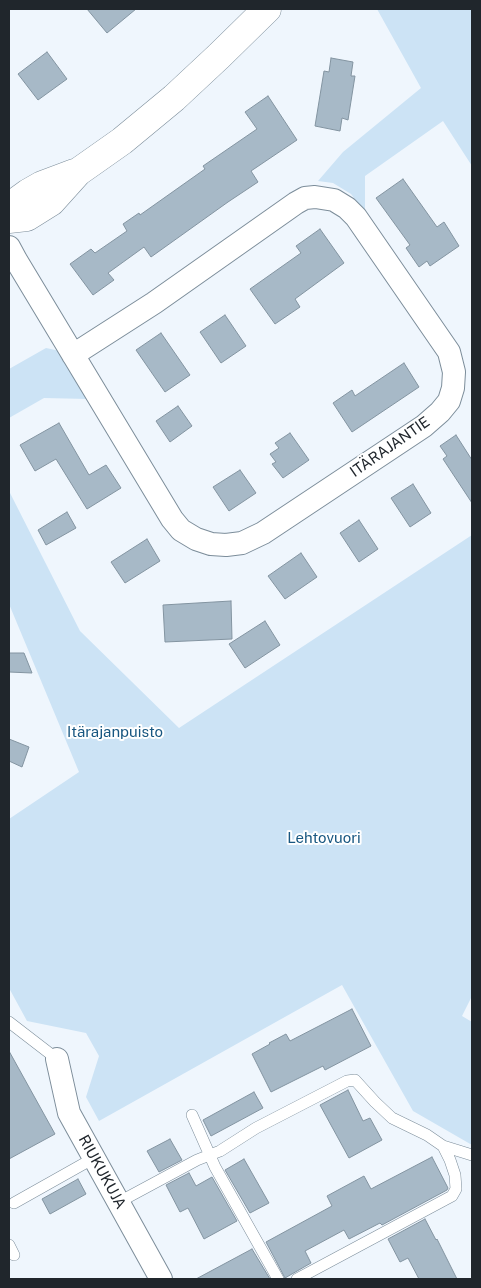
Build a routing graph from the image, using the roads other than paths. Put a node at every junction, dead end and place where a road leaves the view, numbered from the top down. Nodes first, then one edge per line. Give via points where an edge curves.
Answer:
1 (267, 9) edge
2 (78, 172) junction
3 (9, 213) edge
4 (9, 219) edge
5 (9, 247) edge
6 (74, 355) junction
7 (9, 1022) edge
8 (57, 1059) joint
9 (192, 1114) dead end
10 (443, 1146) junction
11 (210, 1154) junction
12 (472, 1156) edge
13 (94, 1158) junction
14 (119, 1202) junction
15 (14, 1203) dead end
16 (161, 1279) edge
17 (278, 1279) edge
18 (297, 1279) edge

1 - 2 street via 174,98 122,142
2 - 3 street via 28,193
2 - 4 street via 51,202 27,217
5 - 6 street, ITÄRAJANTIE
6 - 6 street, ITÄRAJANTIE via 296,203 316,197 334,200 356,217 449,352 454,372 449,401 424,426 263,533 242,543 226,545 196,539 181,530 172,519
7 - 8 lane
8 - 13 street, RIUKUKUJA via 69,1113
9 - 11 lane
10 - 11 lane via 392,1118 355,1080 347,1081
10 - 12 lane
10 - 18 lane via 455,1175 456,1189 452,1196
11 - 14 lane
11 - 17 lane
13 - 14 street, RIUKUKUJA
13 - 15 lane
14 - 16 street, RIUKUKUJA

